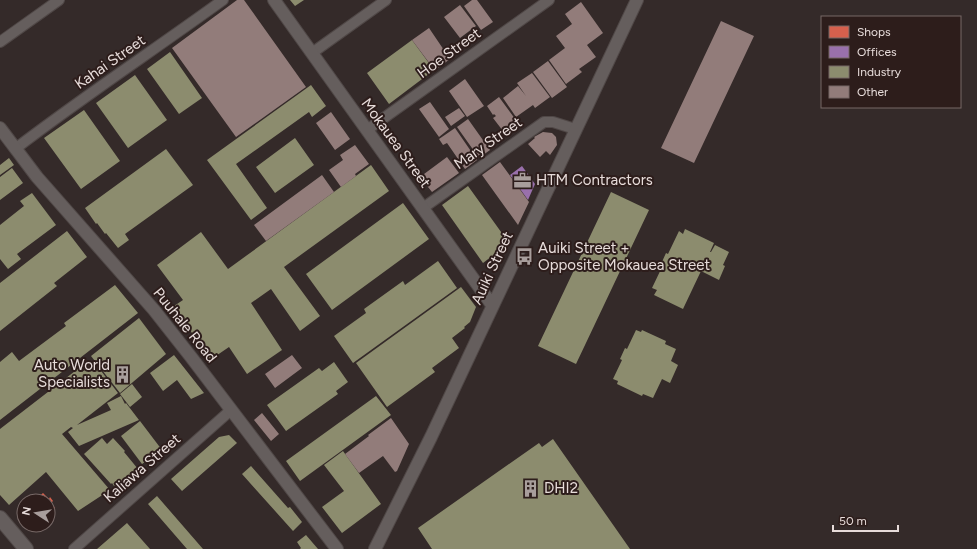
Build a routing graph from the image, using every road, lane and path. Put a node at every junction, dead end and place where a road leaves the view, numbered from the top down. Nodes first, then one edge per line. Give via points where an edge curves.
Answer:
1 (59, 0) edge
2 (223, 0) edge
3 (274, 0) edge
4 (386, 0) edge
5 (549, 0) edge
6 (637, 0) edge
7 (0, 42) edge
8 (312, 53) junction
9 (0, 128) edge
10 (575, 129) junction
11 (367, 130) junction
12 (15, 149) junction
13 (423, 208) junction
14 (492, 305) junction
15 (231, 410) junction
16 (0, 518) edge
17 (26, 549) edge
18 (74, 549) edge
19 (337, 549) edge
20 (375, 549) edge

1 - 7 street
2 - 12 street, Kahai Street
3 - 8 street, Mokauea Street
4 - 8 street
5 - 11 street, Hoe Street
6 - 10 street, Auiki Street
8 - 11 street, Mokauea Street
9 - 12 street, Puuhale Road
10 - 13 street, Mary Street via 544,122
10 - 14 street, Auiki Street
11 - 13 street, Mokauea Street
12 - 15 street, Puuhale Road via 154,310
13 - 14 street, Mokauea Street
14 - 20 street, Auiki Street via 431,437
15 - 18 street, Kaliawa Street
15 - 19 street, Puuhale Road
16 - 17 main road

